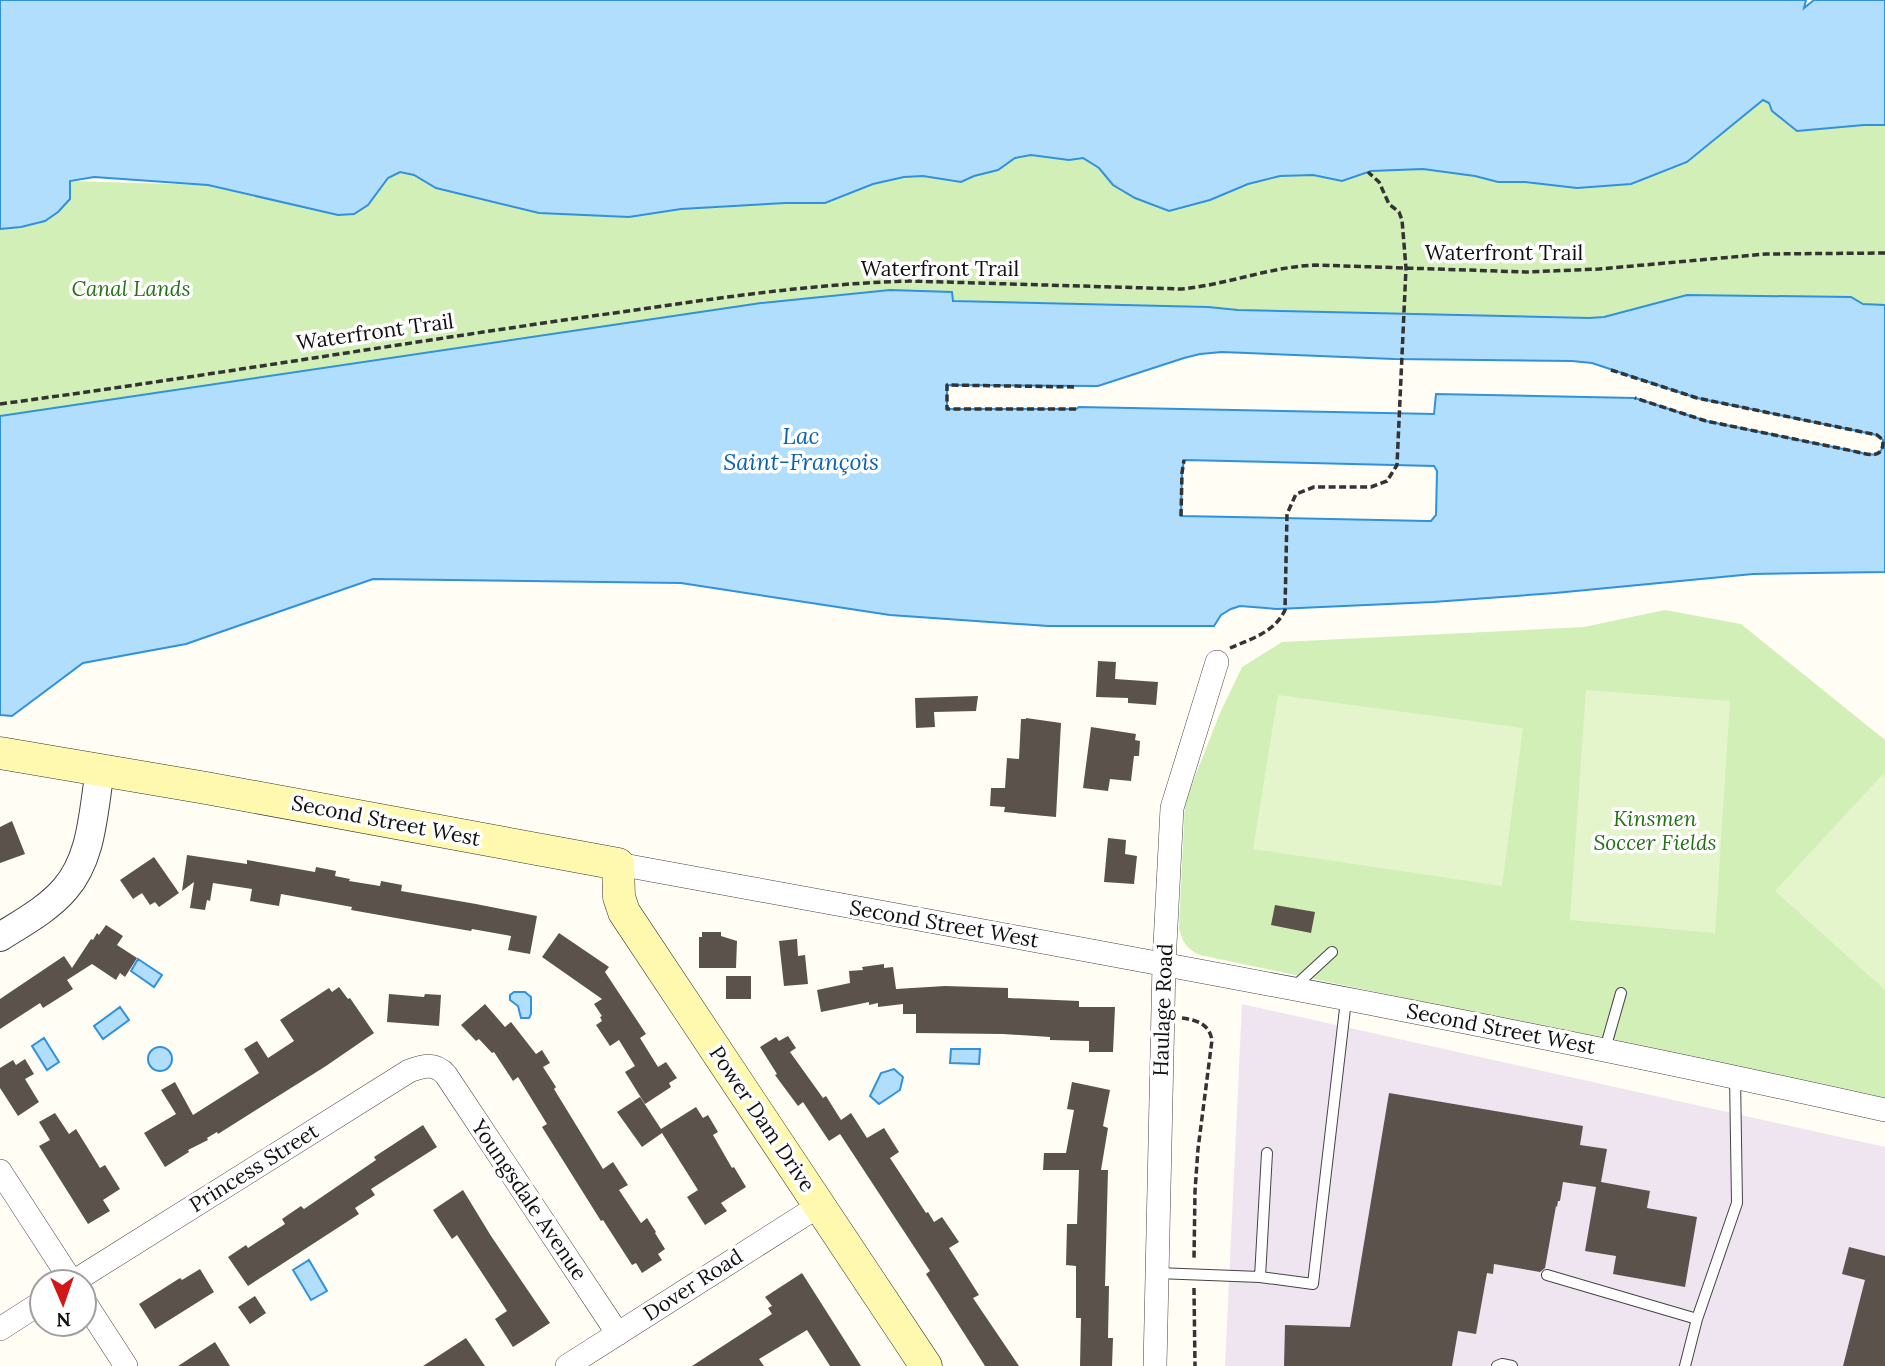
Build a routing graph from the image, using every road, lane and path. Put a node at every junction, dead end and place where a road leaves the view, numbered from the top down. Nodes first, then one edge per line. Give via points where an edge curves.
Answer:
1 (1368, 172) dead end
2 (1885, 254) edge
3 (1406, 268) junction
4 (1611, 370) dead end
5 (1077, 387) dead end
6 (1635, 398) dead end
7 (0, 404) edge
8 (1076, 409) dead end
9 (1184, 460) dead end
10 (1181, 516) dead end
11 (1217, 662) joint
12 (0, 753) edge
13 (100, 771) junction
14 (618, 864) junction
15 (0, 937) edge
16 (1332, 952) dead end
17 (1164, 964) junction
18 (1292, 989) junction
19 (1621, 993) dead end
20 (1346, 1000) junction
21 (1163, 1015) junction
22 (1605, 1049) junction
23 (440, 1068) joint
24 (1735, 1076) junction
25 (1885, 1110) edge
26 (1267, 1153) dead end
27 (0, 1171) edge
28 (820, 1205) junction
29 (63, 1268) edge
30 (94, 1268) edge
31 (1157, 1273) junction
32 (1194, 1274) junction
33 (1547, 1275) dead end
34 (1260, 1277) junction
35 (28, 1311) edge
36 (1697, 1319) junction
37 (98, 1323) edge
38 (0, 1329) edge
39 (618, 1334) junction
40 (126, 1366) edge
41 (568, 1366) edge
42 (926, 1366) edge
43 (1155, 1366) edge
44 (1195, 1366) edge
45 (1497, 1366) edge
46 (1512, 1366) edge
47 (1685, 1366) edge

1 - 3 path via 1401,216
2 - 3 path, Waterfront Trail via 1766,254 1557,271
3 - 7 path, Waterfront Trail via 1297,266 1181,289 910,281 779,291
3 - 11 path via 1396,466 1387,481 1371,487 1314,487 1297,494 1287,514 1284,610 1276,624 1225,651
4 - 6 path via 1697,398 1877,435 1883,447 1873,455 1839,449 1706,421
5 - 8 path via 947,385 947,409
9 - 10 path
11 - 17 street, Haulage Road via 1172,808
12 - 13 main road, Second Street West
13 - 14 main road, Second Street West
13 - 15 street via 91,832 75,877 52,902
14 - 17 street, Second Street West
14 - 28 main road, Power Dam Drive via 624,912
16 - 18 lane
17 - 18 street, Second Street West
17 - 21 street, Haulage Road
18 - 20 street, Second Street West
19 - 22 lane
20 - 22 street, Second Street West
20 - 34 lane via 1313,1284
21 - 31 street, Haulage Road
21 - 32 path via 1204,1024 1212,1040 1198,1149
22 - 24 street, Second Street West
23 - 30 street, Princess Street via 408,1071
23 - 39 street, Youngsdale Avenue
24 - 25 street, Second Street West
24 - 36 lane via 1737,1203
26 - 34 lane
27 - 29 street
28 - 39 street, Dover Road
28 - 42 main road, Power Dam Drive
31 - 32 lane
31 - 43 street, Haulage Road
32 - 34 lane
32 - 44 path
33 - 36 lane
35 - 38 street
36 - 47 lane
37 - 40 street
39 - 41 street, Dover Road
45 - 46 lane

